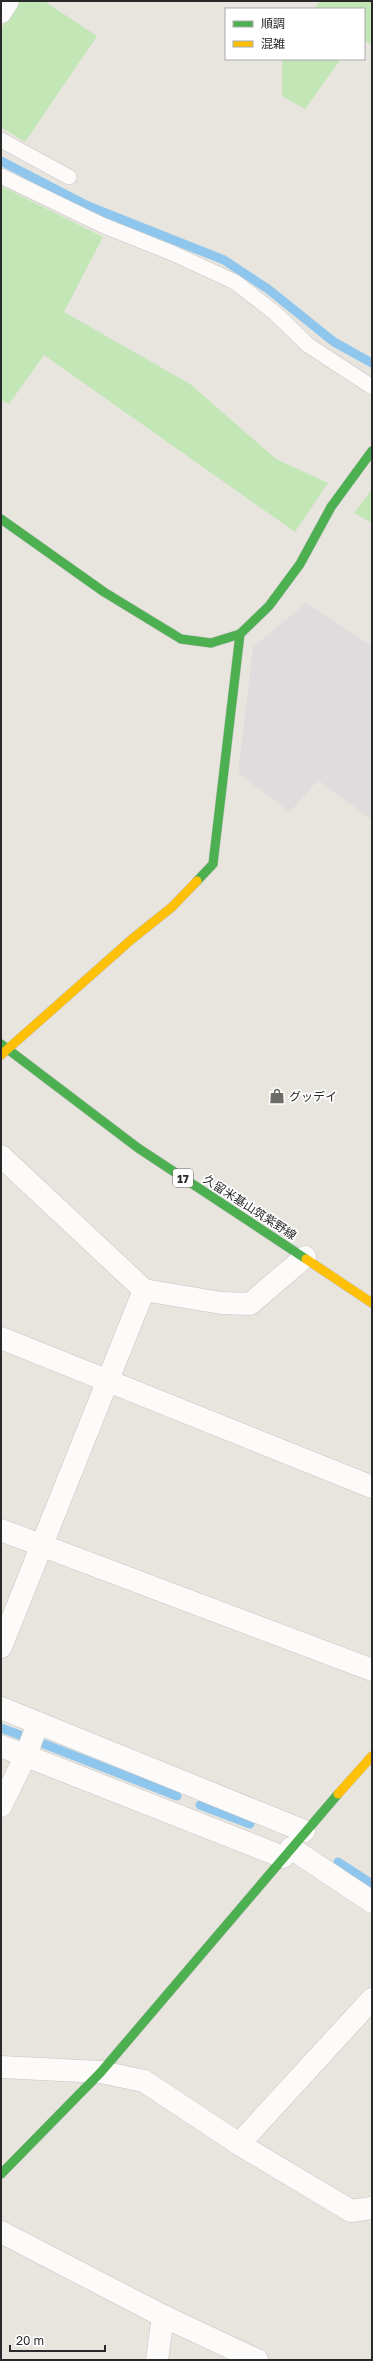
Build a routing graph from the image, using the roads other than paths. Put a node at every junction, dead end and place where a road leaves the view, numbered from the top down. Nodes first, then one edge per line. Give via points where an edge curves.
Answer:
1 (8, 1) edge
2 (1, 12) edge
3 (1, 140) edge
4 (1, 176) edge
5 (69, 177) dead end
6 (372, 387) edge
7 (372, 452) edge
8 (1, 519) edge
9 (240, 634) junction
10 (3, 1050) edge
11 (1, 1156) edge
12 (304, 1257) junction
13 (144, 1290) junction
14 (372, 1303) edge
15 (1, 1338) edge
16 (108, 1380) junction
17 (372, 1487) edge
18 (1, 1530) edge
19 (42, 1547) junction
20 (1, 1647) edge
21 (372, 1670) edge
22 (1, 1708) edge
23 (38, 1723) junction
24 (1, 1746) edge
25 (26, 1756) junction
26 (372, 1756) edge
27 (1, 1806) edge
28 (293, 1845) junction
29 (372, 1902) edge
30 (372, 1999) edge
31 (1, 2067) edge
32 (101, 2072) junction
33 (239, 2144) junction
34 (1, 2174) edge
35 (372, 2208) edge
36 (1, 2232) edge
37 (162, 2316) junction
38 (157, 2360) edge
39 (257, 2360) edge

1 - 2 street
3 - 5 lane
4 - 6 lane via 102,224 172,252 235,282 275,313 308,345
7 - 9 street via 331,507 296,570 269,606
8 - 9 street via 104,592 181,639 211,643
9 - 10 street via 212,864 172,907 132,938
10 - 12 street, 久留米基山筑紫野線 / 17 via 138,1148
11 - 13 street
12 - 13 street via 250,1304 221,1303
12 - 14 street, 久留米基山筑紫野線 / 17
13 - 16 street
15 - 16 street
16 - 17 street
16 - 19 street
18 - 19 street
19 - 20 street
19 - 21 street
22 - 23 street
23 - 25 street
23 - 28 street
24 - 25 street
25 - 27 street
25 - 28 street
26 - 28 street
28 - 29 street
28 - 32 street
30 - 33 street
31 - 32 street
32 - 33 street via 144,2081
32 - 34 street
33 - 35 street via 351,2211
36 - 37 street
37 - 38 street
37 - 39 street

